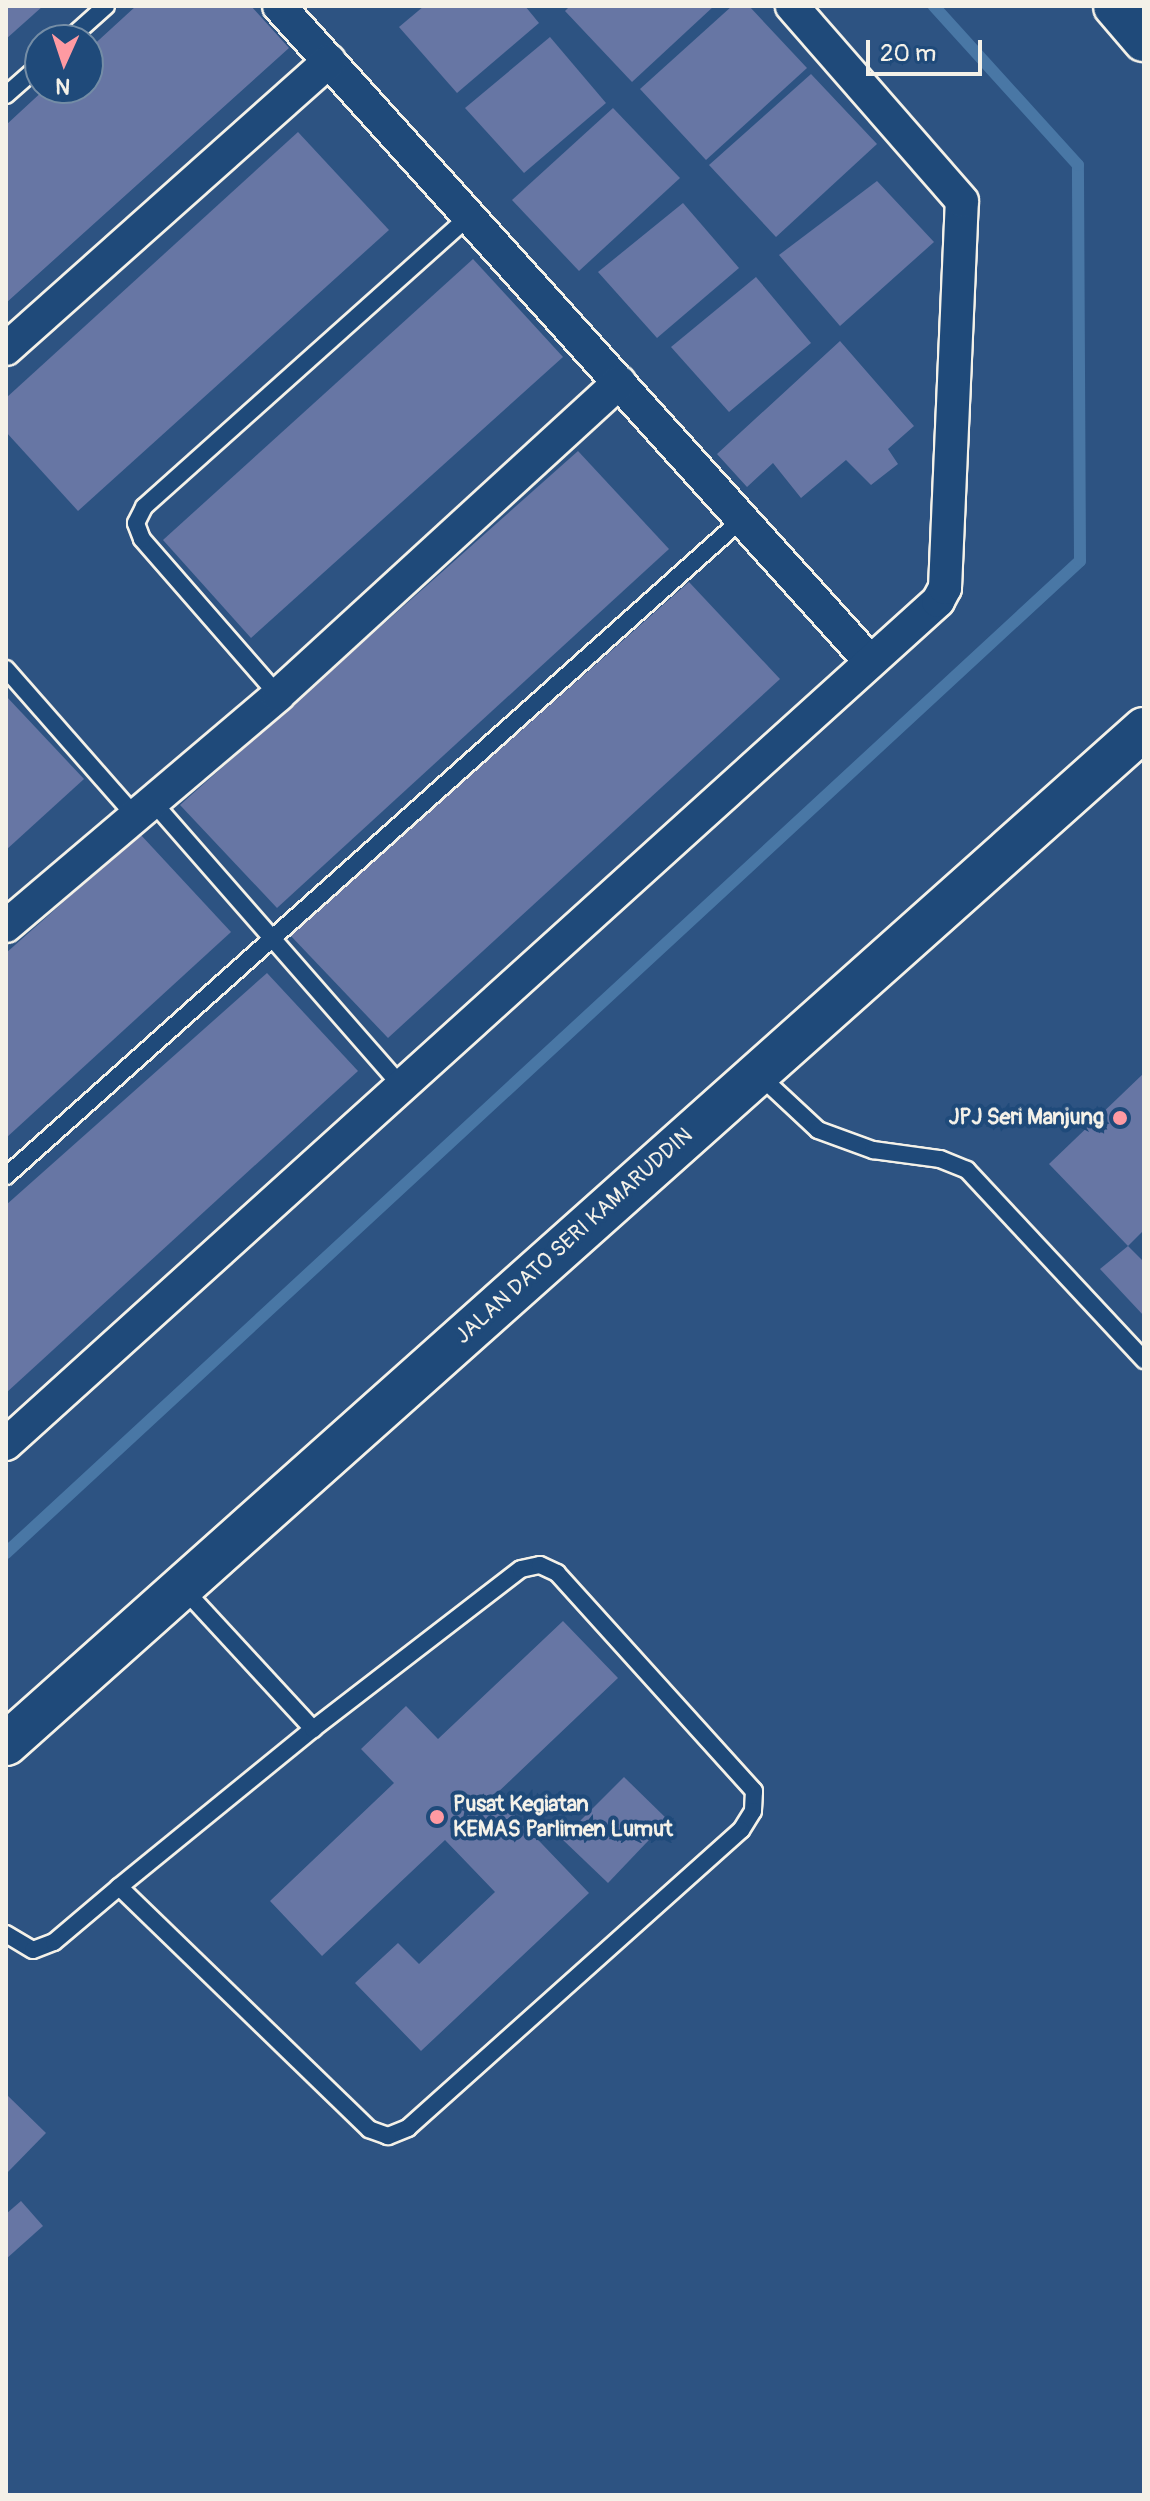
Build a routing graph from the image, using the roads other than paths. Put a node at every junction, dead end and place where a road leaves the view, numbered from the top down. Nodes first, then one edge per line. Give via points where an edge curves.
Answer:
1 (106, 6) edge
2 (279, 6) edge
3 (792, 6) edge
4 (1115, 6) edge
5 (86, 24) edge
6 (1144, 40) edge
7 (329, 61) junction
8 (24, 79) edge
9 (6, 95) edge
10 (469, 216) junction
11 (6, 349) edge
12 (619, 382) junction
13 (742, 519) junction
14 (869, 660) junction
15 (6, 669) edge
16 (278, 695) junction
17 (1144, 729) edge
18 (144, 809) junction
19 (6, 926) edge
20 (270, 936) junction
21 (757, 1073) junction
22 (401, 1085) junction
23 (6, 1176) edge
24 (1144, 1360) edge
25 (6, 1444) edge
26 (181, 1586) junction
27 (313, 1729) junction
28 (6, 1744) edge
29 (119, 1887) junction
30 (6, 1934) edge

1 - 5 lane
2 - 7 street
3 - 14 street via 962,201 945,588 938,601
4 - 6 street
7 - 10 street
7 - 11 street
8 - 9 lane
10 - 12 street
10 - 16 lane via 144,507 136,523 142,539
12 - 13 street
12 - 16 street
13 - 14 street
13 - 20 lane
14 - 22 street
15 - 18 lane
16 - 18 street
17 - 21 street, JALAN DATO SERI KAMARUDDIN
18 - 19 street
18 - 20 lane
20 - 22 lane
20 - 23 lane
21 - 24 lane via 818,1130 873,1150 940,1159 967,1170
21 - 26 street, JALAN DATO SERI KAMARUDDIN
22 - 25 street
26 - 27 lane
26 - 28 street, JALAN DATO SERI KAMARUDDIN
27 - 29 lane
27 - 29 lane via 521,1569 540,1565 557,1573 740,1771 754,1791 753,1811 741,1830 408,2128 388,2136 369,2129
29 - 30 lane via 54,1942 33,1950

